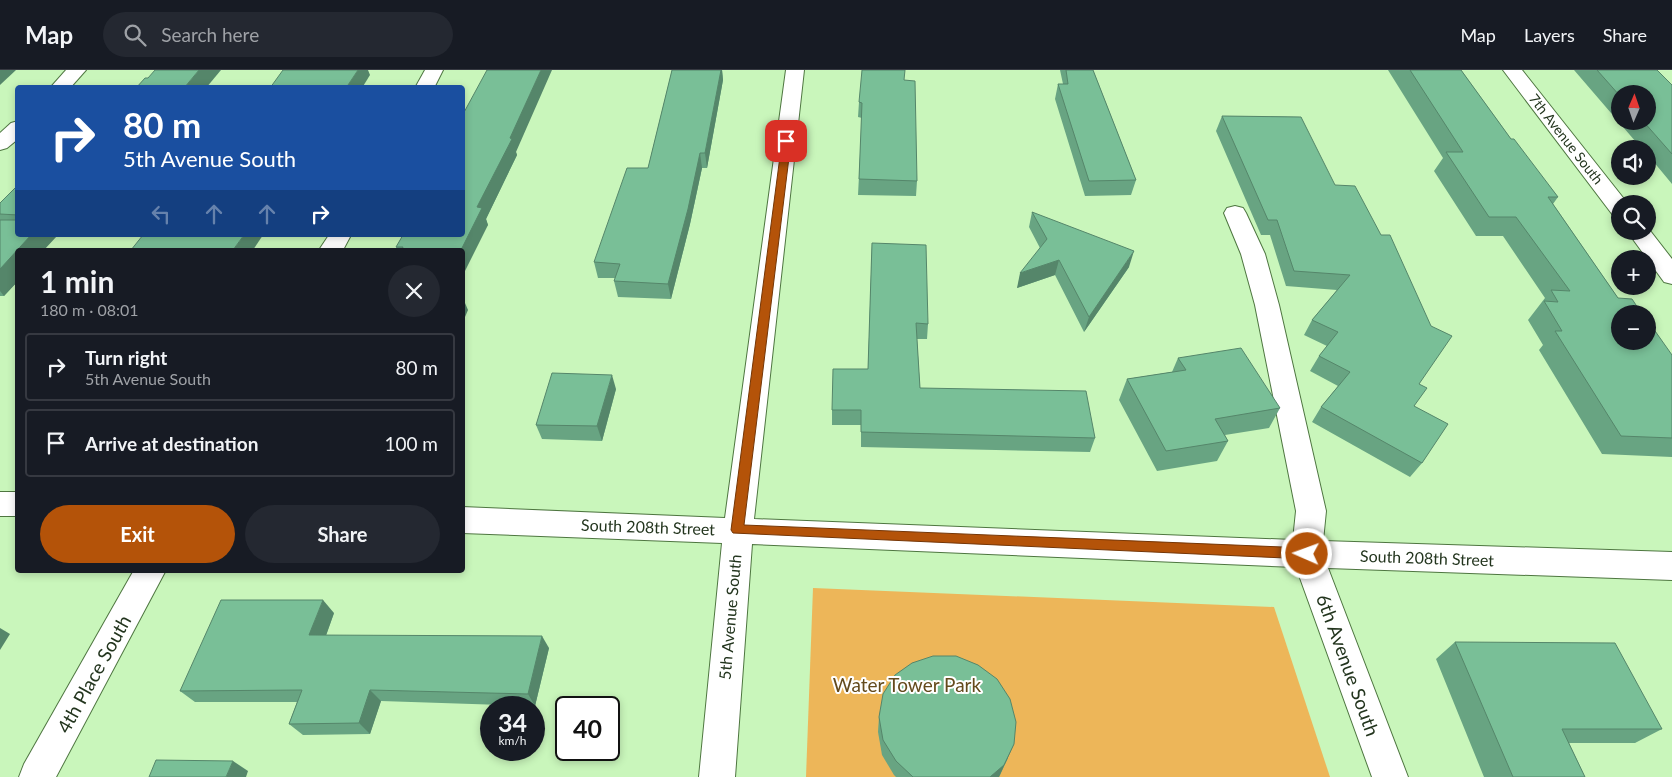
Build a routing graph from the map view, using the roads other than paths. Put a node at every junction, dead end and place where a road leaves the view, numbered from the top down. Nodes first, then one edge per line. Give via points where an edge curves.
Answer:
1 (77, 70) edge
2 (434, 70) edge
3 (795, 70) edge
4 (1512, 70) edge
5 (62, 85) edge
6 (426, 85) edge
7 (15, 130) edge
8 (0, 144) edge
9 (1611, 197) edge
10 (1235, 213) dead end
11 (339, 237) edge
12 (1645, 240) edge
13 (332, 248) edge
14 (1672, 276) edge
15 (0, 504) edge
16 (15, 504) edge
17 (465, 520) edge
18 (738, 530) junction
19 (1307, 554) junction
20 (1672, 566) edge
21 (148, 573) edge
22 (37, 777) edge
23 (717, 777) edge
24 (1390, 777) edge

1 - 5 street
2 - 6 street
3 - 18 street, 5th Avenue South
4 - 9 street, 7th Avenue South
7 - 8 street
10 - 19 street via 1253,254 1268,305 1311,511
11 - 13 street
12 - 14 street
15 - 16 street
17 - 18 street, South 208th Street
18 - 19 street, South 208th Street
18 - 23 street, 5th Avenue South
19 - 20 street, South 208th Street
19 - 24 street, 6th Avenue South
21 - 22 street, 4th Place South

